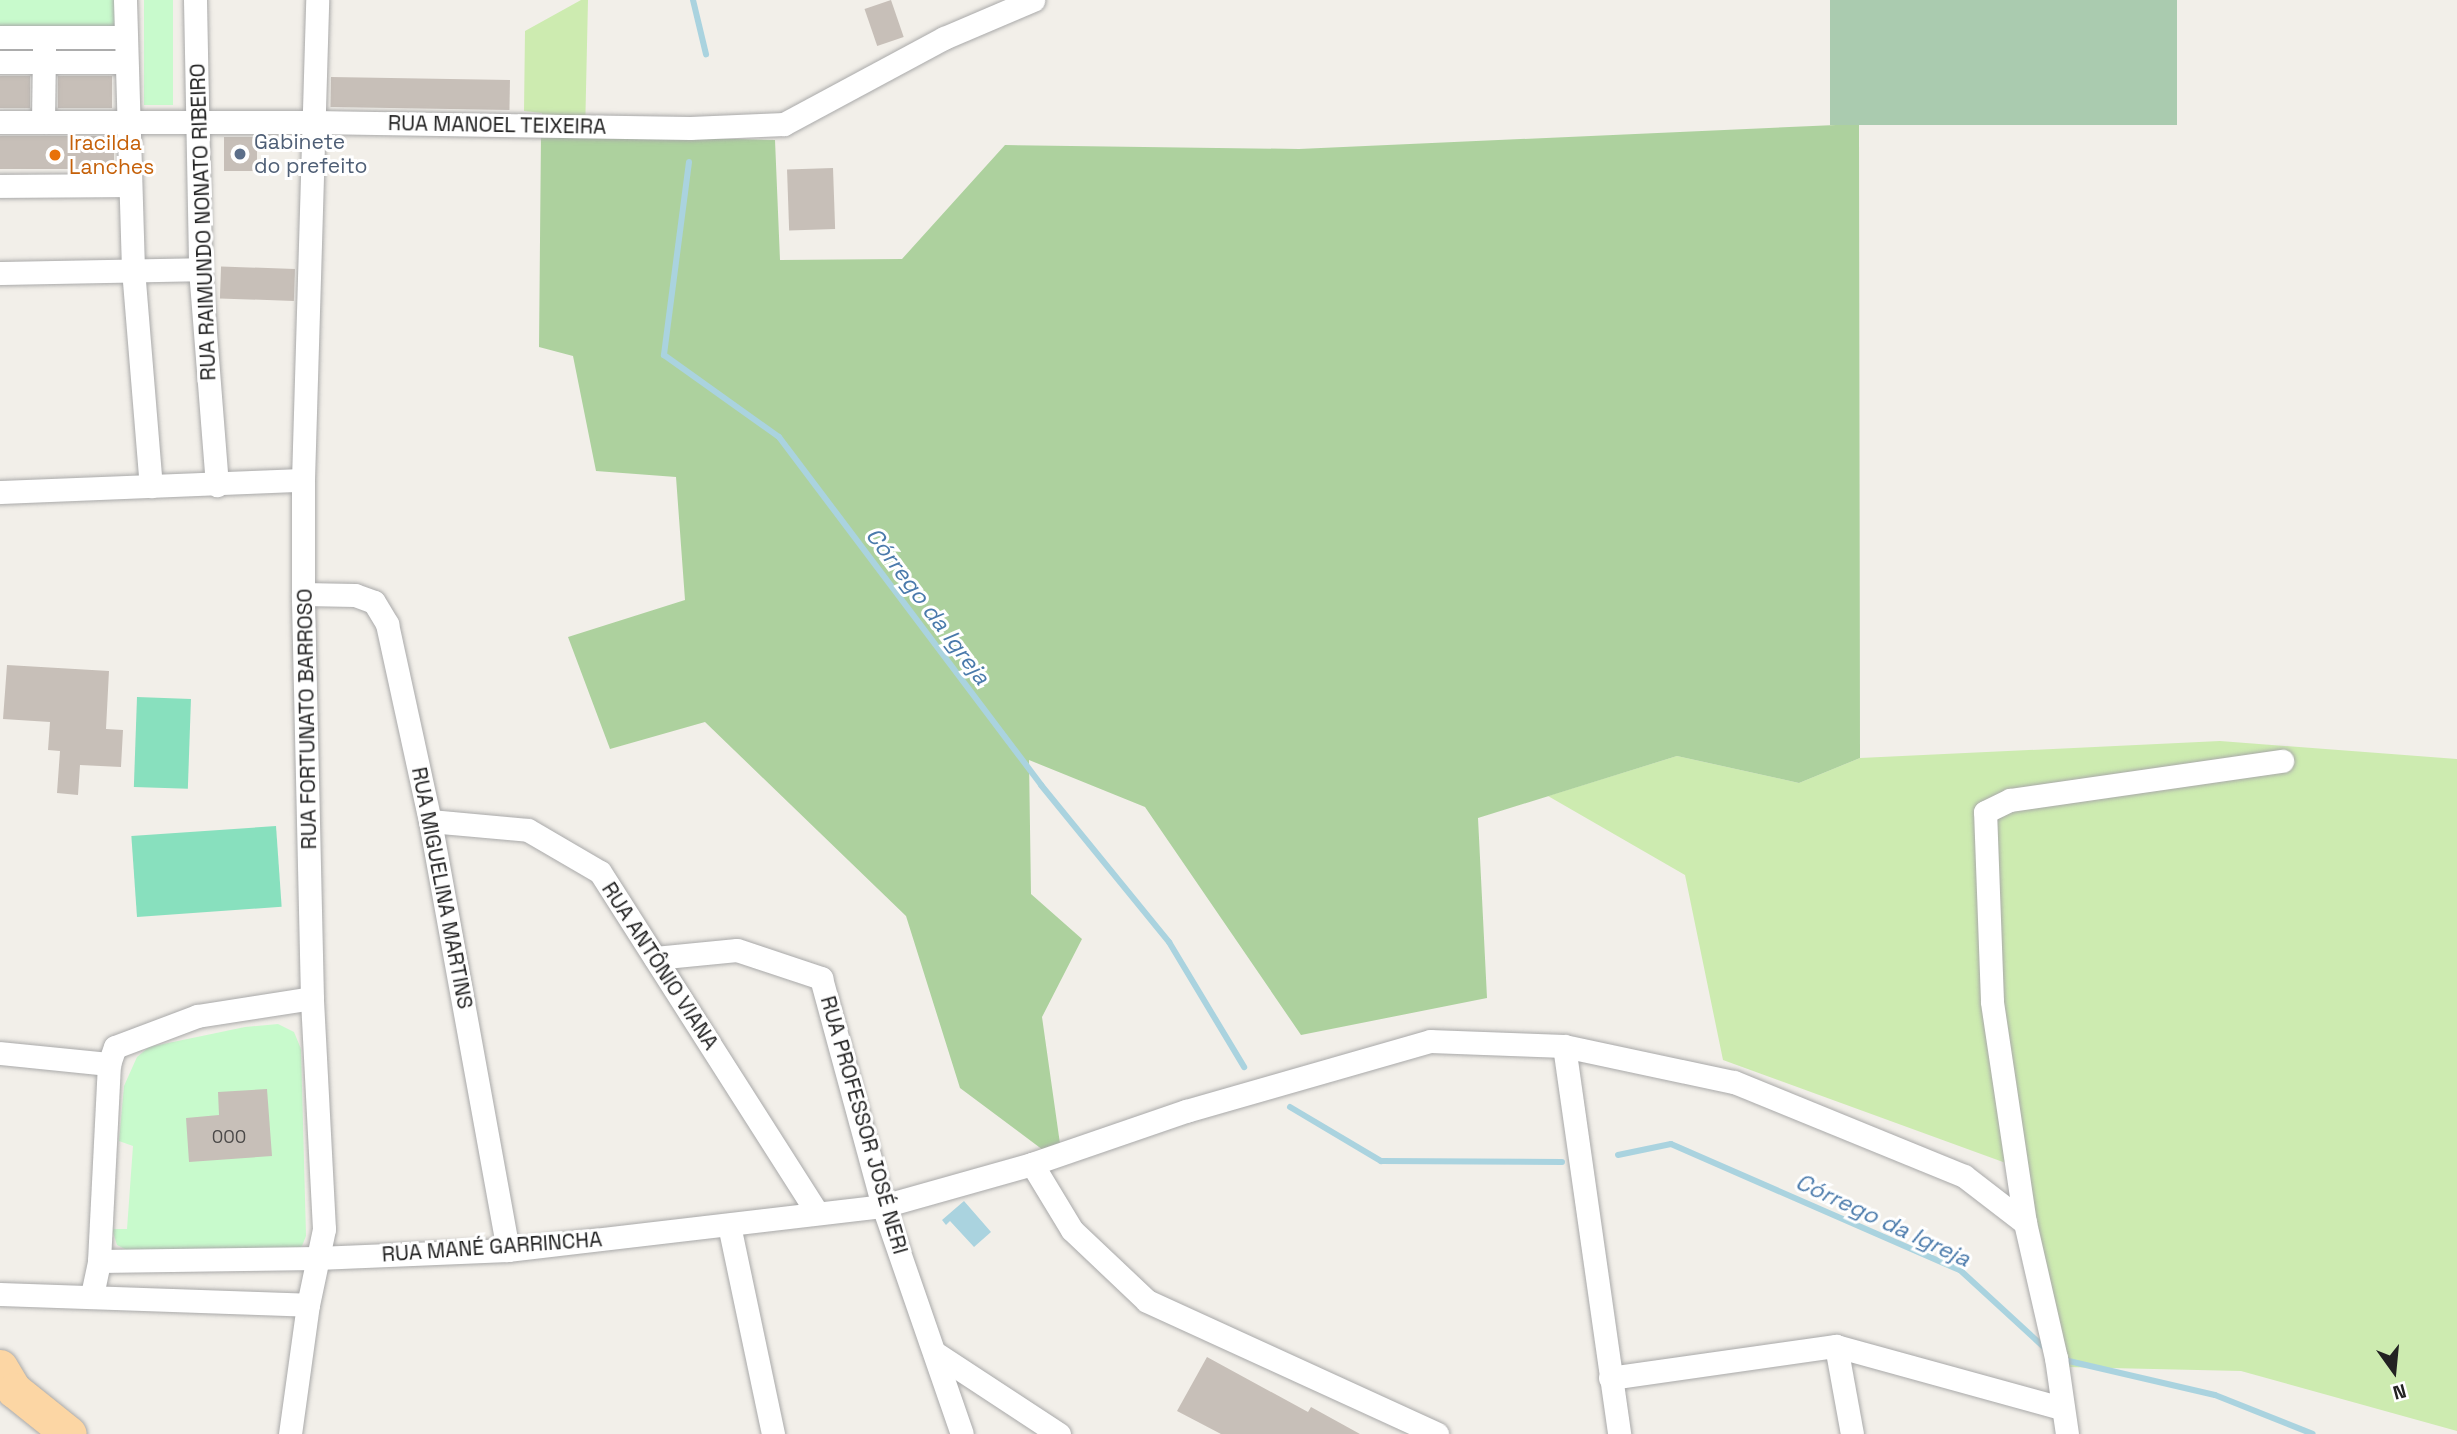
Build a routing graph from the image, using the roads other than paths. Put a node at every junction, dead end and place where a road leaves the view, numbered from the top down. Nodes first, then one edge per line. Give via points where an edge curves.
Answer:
1 (125, 0) edge
2 (195, 0) edge
3 (317, 0) edge
4 (1033, 0) edge
5 (0, 37) edge
6 (44, 37) junction
7 (125, 37) junction
8 (43, 61) junction
9 (0, 62) edge
10 (126, 62) junction
11 (0, 122) edge
12 (43, 122) junction
13 (197, 122) junction
14 (313, 122) junction
15 (130, 123) junction
16 (130, 185) junction
17 (0, 186) edge
18 (200, 268) junction
19 (133, 269) junction
20 (0, 273) edge
21 (303, 480) junction
22 (217, 485) junction
23 (151, 486) junction
24 (0, 492) edge
25 (303, 594) junction
26 (2282, 761) dead end
27 (430, 821) junction
28 (655, 958) junction
29 (312, 998) junction
30 (1564, 1046) junction
31 (0, 1053) edge
32 (108, 1064) junction
33 (1032, 1164) junction
34 (883, 1206) junction
35 (817, 1212) junction
36 (2025, 1223) junction
37 (729, 1225) junction
38 (508, 1250) junction
39 (317, 1258) junction
40 (99, 1261) junction
41 (0, 1294) edge
42 (92, 1295) junction
43 (308, 1305) junction
44 (1836, 1346) junction
45 (937, 1353) junction
46 (1610, 1378) junction
47 (5, 1385) edge
48 (2062, 1408) junction
49 (69, 1434) edge
50 (290, 1434) edge
51 (773, 1434) edge
52 (962, 1434) edge
53 (1059, 1434) edge
54 (1437, 1434) edge
55 (1619, 1434) edge
56 (1852, 1434) edge
57 (2067, 1434) edge

1 - 7 street
2 - 13 street, RUA RAIMUNDO NONATO RIBEIRO
3 - 14 street, RUA FORTUNATO BARROSO
4 - 14 street, RUA MANOEL TEIXEIRA via 944,38 784,124 651,128
5 - 6 street
6 - 7 street
6 - 8 street
7 - 10 street
8 - 9 street
8 - 10 street
8 - 12 street
10 - 15 street
11 - 12 street, RUA MANOEL TEIXEIRA
12 - 15 street, RUA MANOEL TEIXEIRA
13 - 14 street, RUA MANOEL TEIXEIRA
13 - 15 street, RUA MANOEL TEIXEIRA
13 - 18 street, RUA RAIMUNDO NONATO RIBEIRO
14 - 21 street, RUA FORTUNATO BARROSO
15 - 16 street
16 - 17 street
16 - 19 street
18 - 19 street
18 - 22 street, RUA RAIMUNDO NONATO RIBEIRO
19 - 20 street
19 - 23 street
21 - 22 street
21 - 25 street, RUA FORTUNATO BARROSO
22 - 23 street
23 - 24 street
25 - 27 street, RUA MIGUELINA MARTINS via 355,595 374,602 387,624
25 - 29 street, RUA FORTUNATO BARROSO
26 - 36 street via 2010,800 1984,812 1992,1001
27 - 28 street, RUA ANTÔNIO VIANA via 528,830 600,872
27 - 38 street, RUA MIGUELINA MARTINS
28 - 34 street, RUA PROFESSOR JOSÉ NERI via 737,950 821,978
28 - 35 street, RUA ANTÔNIO VIANA
29 - 32 street via 197,1016 115,1047
29 - 39 street, RUA FORTUNATO BARROSO via 324,1229
30 - 33 street, RUA MANÉ GARRINCHA via 1430,1041 1186,1111
30 - 36 street, RUA MANÉ GARRINCHA via 1734,1082 1964,1176
30 - 46 street
31 - 32 street
32 - 40 street
33 - 34 street, RUA MANÉ GARRINCHA
33 - 54 street via 1072,1230 1147,1301
34 - 35 street, RUA MANÉ GARRINCHA
34 - 45 street, RUA PROFESSOR JOSÉ NERI
35 - 37 street, RUA MANÉ GARRINCHA
36 - 48 street via 2056,1358
37 - 38 street, RUA MANÉ GARRINCHA
37 - 51 street
38 - 39 street, RUA MANÉ GARRINCHA
39 - 40 street, RUA MANÉ GARRINCHA
39 - 43 street, RUA FORTUNATO BARROSO
40 - 42 street
41 - 42 street
42 - 43 street
43 - 50 street, RUA FORTUNATO BARROSO
44 - 46 street
44 - 48 street
44 - 56 street
45 - 52 street, RUA PROFESSOR JOSÉ NERI
45 - 53 street
46 - 55 street
47 - 49 main road
48 - 57 street

